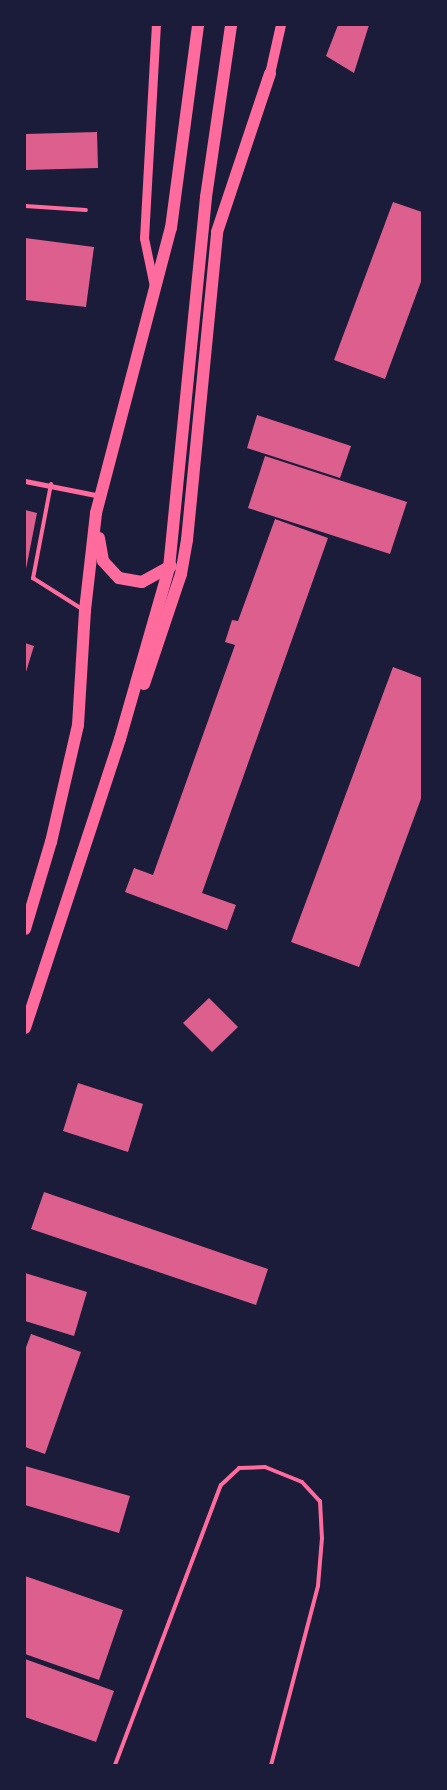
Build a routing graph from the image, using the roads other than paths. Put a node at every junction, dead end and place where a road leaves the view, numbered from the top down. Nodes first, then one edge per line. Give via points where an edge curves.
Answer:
1 (156, 25) edge
2 (198, 25) edge
3 (231, 25) edge
4 (281, 25) edge
5 (270, 74) joint
6 (25, 206) edge
7 (86, 210) dead end
8 (156, 292) junction
9 (25, 481) edge
10 (51, 484) junction
11 (101, 496) junction
12 (96, 513) junction
13 (187, 540) junction
14 (169, 568) junction
15 (85, 610) junction
16 (120, 739) junction
17 (25, 929) edge
18 (25, 1028) edge
19 (115, 1765) edge
20 (271, 1765) edge

1 - 8 street via 144,238
2 - 8 main road via 171,228
3 - 14 main road via 206,197
4 - 5 main road
5 - 13 main road via 217,232
6 - 7 lane
8 - 11 main road
9 - 10 street
10 - 11 street
10 - 15 lane via 33,578
11 - 12 main road
12 - 14 main road via 103,561 119,578 142,582
12 - 15 main road
13 - 14 main road
13 - 16 main road via 172,602 138,703
14 - 16 main road
15 - 17 main road via 78,725 51,842
16 - 18 main road
19 - 20 lane via 221,1485 238,1468 265,1467 302,1482 320,1502 322,1538 318,1586

